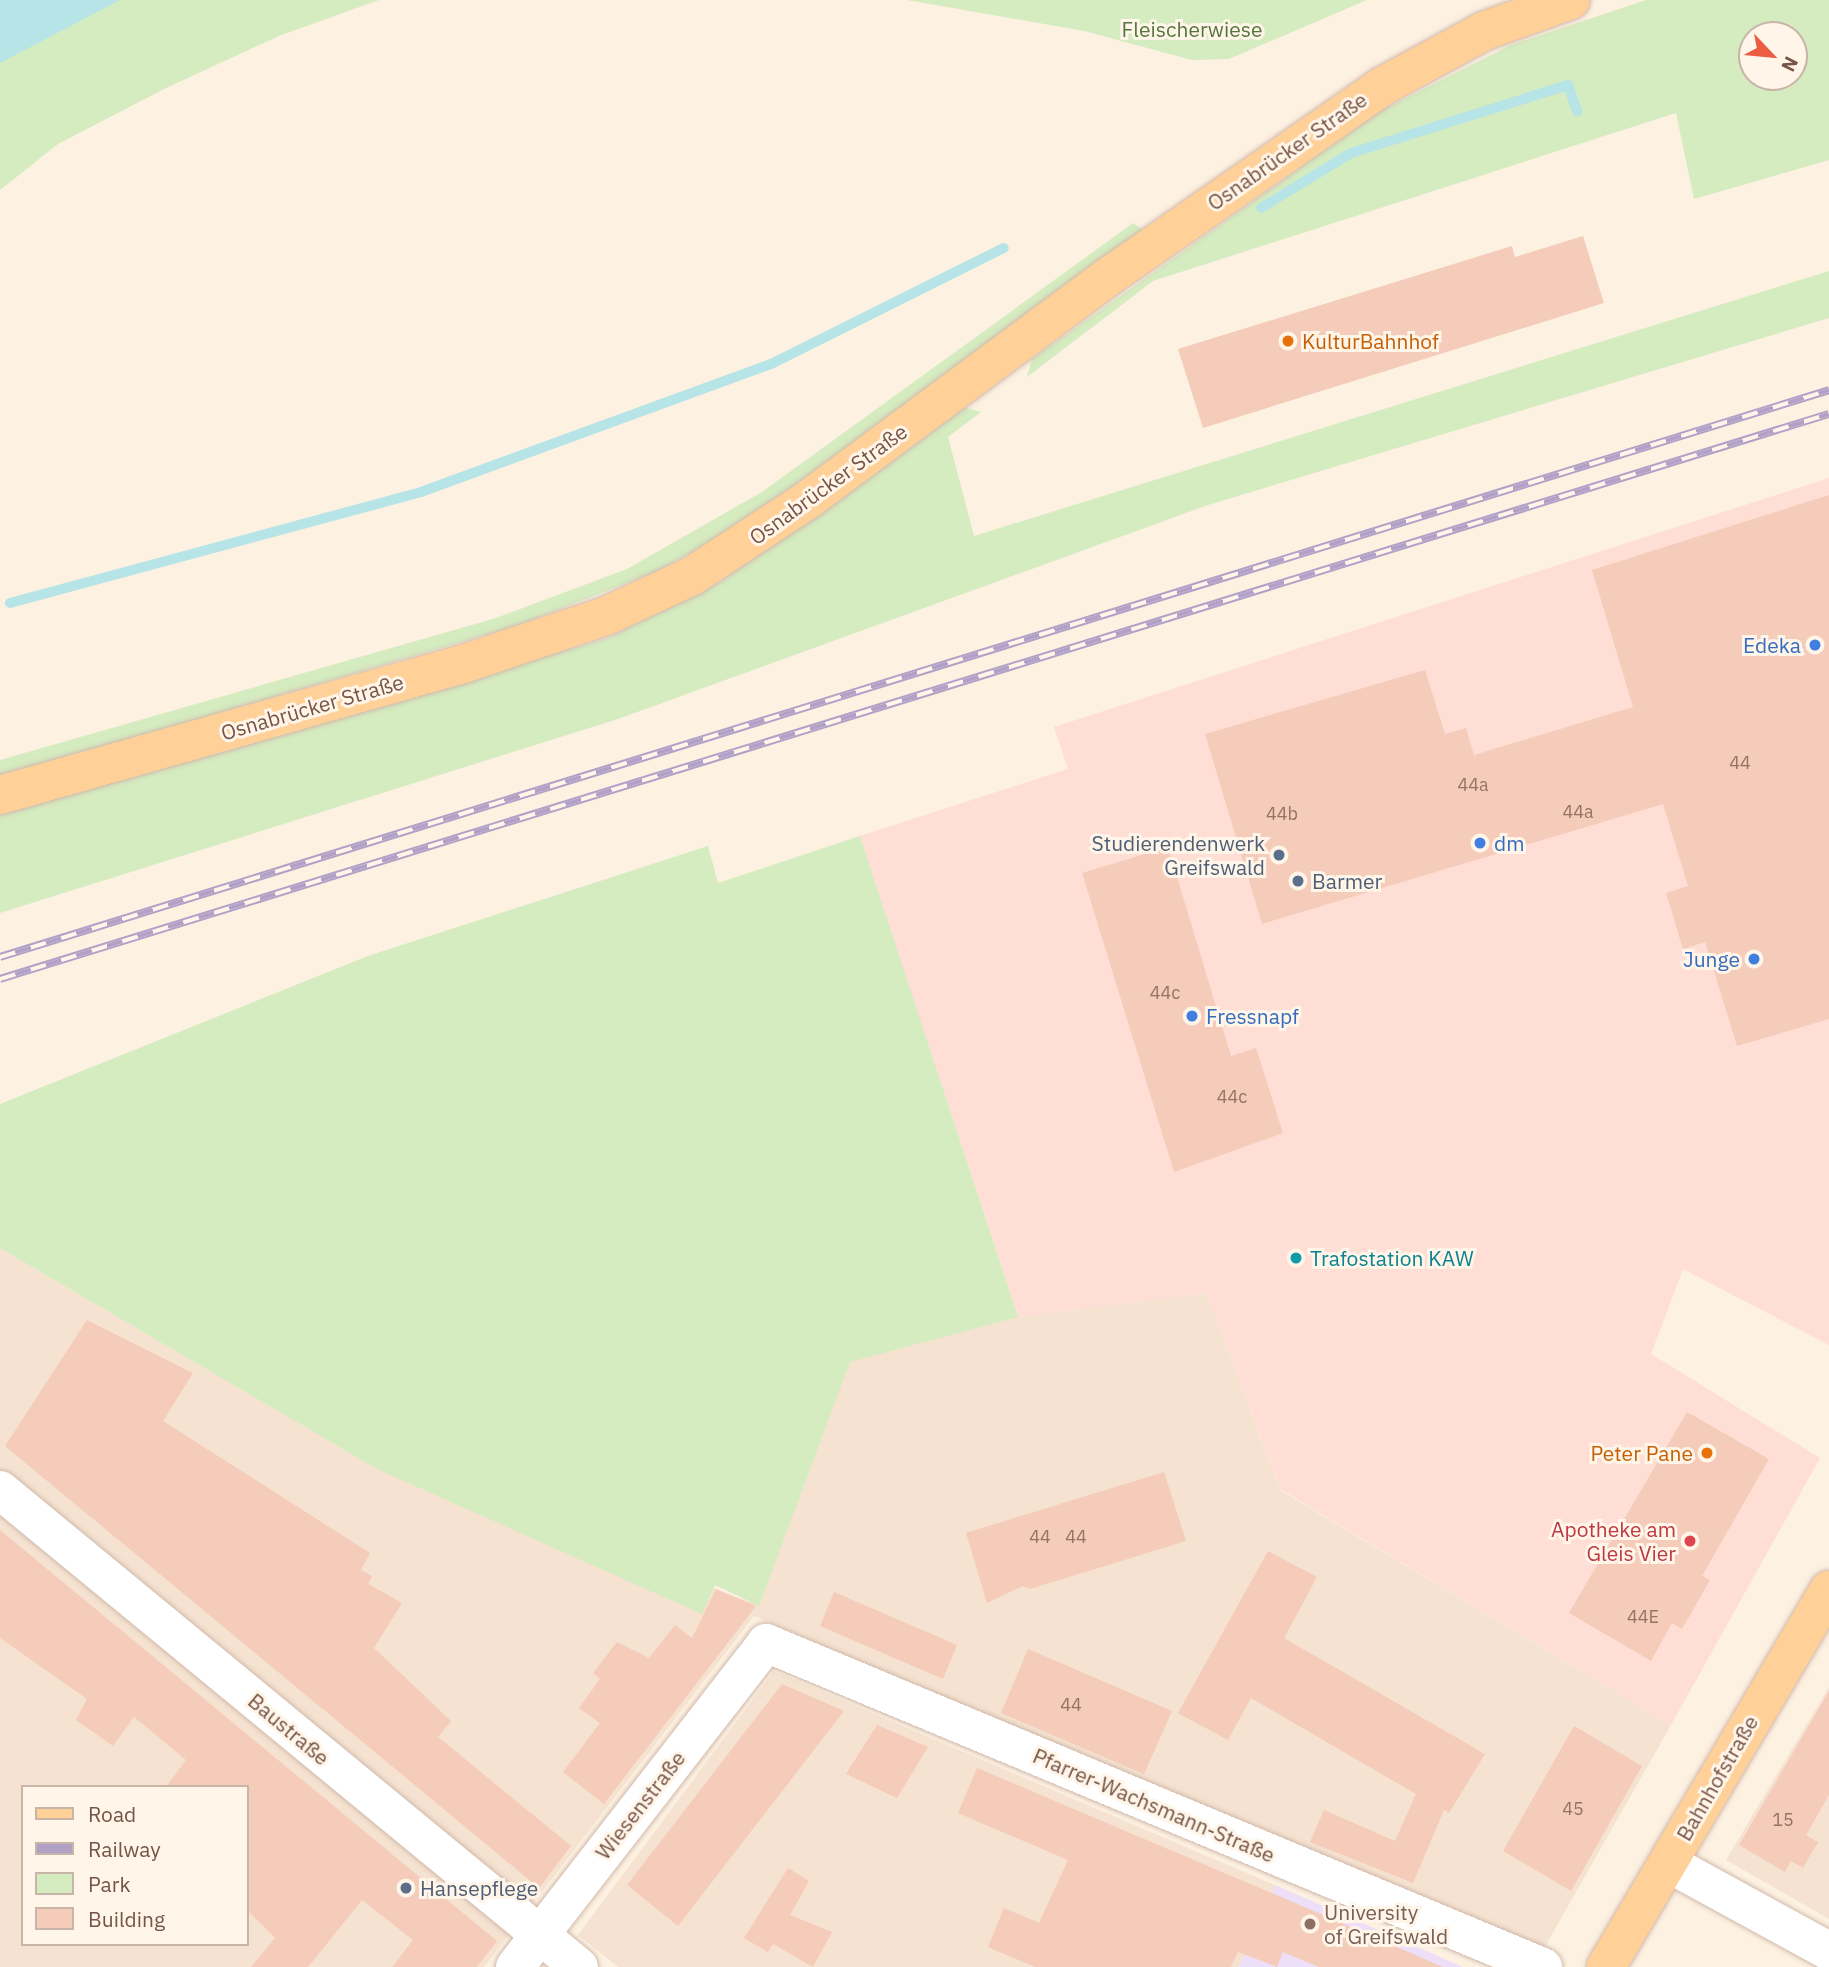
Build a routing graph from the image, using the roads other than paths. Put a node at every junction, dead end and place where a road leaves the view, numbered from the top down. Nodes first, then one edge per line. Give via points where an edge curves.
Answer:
1 (1571, 0) edge
2 (0, 795) edge
3 (0, 1490) edge
4 (1829, 1590) edge
5 (766, 1643) joint
6 (1668, 1863) junction
7 (539, 1936) junction
8 (1829, 1951) edge
9 (515, 1967) edge
10 (579, 1967) edge
11 (1543, 1967) edge
12 (1606, 1967) edge

1 - 2 main road, Osnabrücker Straße via 1484,31 1381,86 1108,277 809,499 692,576 606,616 483,658
3 - 7 street, Baustraße
4 - 6 main road, Bahnhofstraße
5 - 7 street, Wiesenstraße
5 - 11 street, Pfarrer-Wachsmann-Straße
6 - 8 street
6 - 12 main road, Bahnhofstraße
7 - 9 street, Wiesenstraße
7 - 10 street, Baustraße

